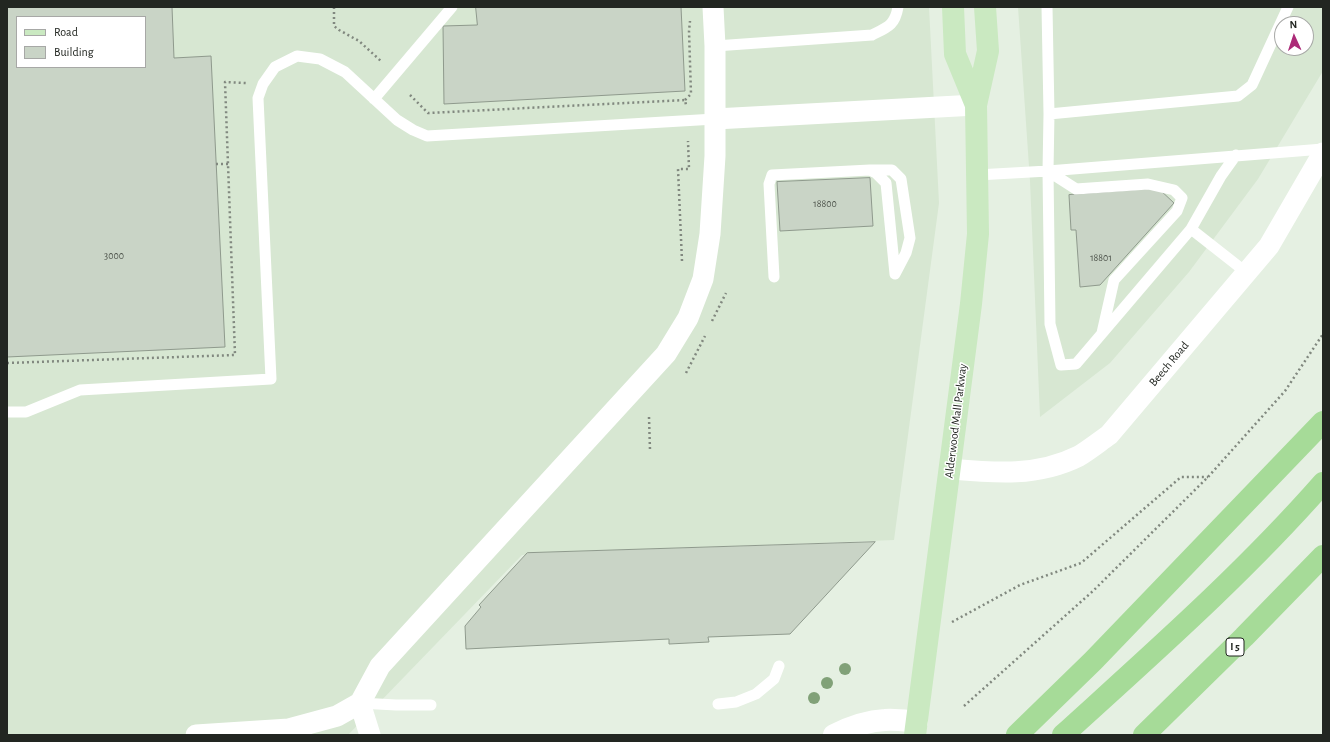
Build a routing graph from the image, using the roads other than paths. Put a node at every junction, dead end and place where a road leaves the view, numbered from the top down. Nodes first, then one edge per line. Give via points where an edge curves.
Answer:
1 (452, 7) edge
2 (713, 7) edge
3 (898, 7) edge
4 (953, 7) edge
5 (985, 7) edge
6 (1047, 7) edge
7 (1288, 7) edge
8 (715, 46) junction
9 (374, 99) junction
10 (976, 105) junction
11 (1049, 114) junction
12 (715, 119) junction
13 (1323, 149) edge
14 (1323, 153) edge
15 (1236, 155) junction
16 (870, 170) junction
17 (1048, 171) junction
18 (977, 175) junction
19 (1191, 229) junction
20 (1247, 273) junction
21 (774, 277) dead end
22 (1101, 335) junction
23 (7, 412) edge
24 (1323, 422) edge
25 (950, 469) junction
26 (1323, 483) edge
27 (1323, 556) edge
28 (779, 666) dead end
29 (360, 703) junction
30 (718, 704) dead end
31 (431, 705) dead end
32 (916, 729) edge
33 (196, 735) edge
34 (370, 735) edge
35 (834, 735) edge
36 (1017, 735) edge
37 (1063, 735) edge
38 (1144, 735) edge

1 - 9 lane
2 - 8 street
3 - 8 lane via 896,18 887,28 872,35
4 - 10 main road, Alderwood Mall Parkway via 955,54
5 - 10 main road, Alderwood Mall Parkway via 988,51
6 - 11 lane
7 - 11 lane via 1252,85 1238,96
8 - 12 street
9 - 12 lane via 397,120 427,136
9 - 23 lane via 345,72 320,59 297,56 275,67 263,84 258,98 271,379 80,390 26,412
10 - 12 street
10 - 18 main road, Alderwood Mall Parkway
11 - 17 lane
12 - 29 street via 710,234 703,279 688,318 666,354 380,666
13 - 15 lane
14 - 20 street, Beech Road via 1269,246
15 - 17 lane
15 - 19 lane
16 - 16 lane via 886,183 895,274 906,253 910,238 901,179 892,170
16 - 21 lane via 772,175 769,184
17 - 18 lane
17 - 22 lane via 1050,324 1061,365 1076,364
17 - 22 lane via 1076,189 1148,184 1174,190 1182,198 1177,211 1114,280
18 - 25 main road, Alderwood Mall Parkway via 978,234
19 - 20 lane
19 - 22 lane
20 - 25 street, Beech Road via 1109,435 1079,456 1051,467 1019,473
24 - 36 highway via 1093,661
25 - 32 main road, Alderwood Mall Parkway
26 - 37 highway via 1203,608
27 - 38 highway, I 5
28 - 30 lane via 774,679 756,694 736,702
29 - 31 lane
29 - 33 street via 336,716 289,729
29 - 34 street
32 - 35 main road via 887,719 853,726

